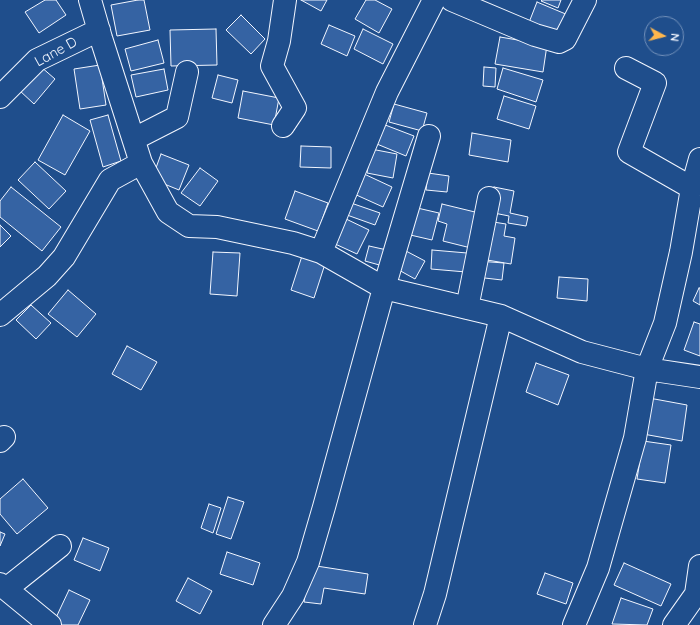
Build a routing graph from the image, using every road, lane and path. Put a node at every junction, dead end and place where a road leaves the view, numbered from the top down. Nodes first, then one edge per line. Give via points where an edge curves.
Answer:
1 (90, 0) edge
2 (285, 0) edge
3 (434, 0) edge
4 (452, 0) edge
5 (585, 0) edge
6 (99, 30) junction
7 (626, 68) dead end
8 (187, 72) dead end
9 (0, 97) edge
10 (283, 126) dead end
11 (429, 136) dead end
12 (134, 139) junction
13 (700, 159) edge
14 (141, 163) junction
15 (692, 188) junction
16 (488, 198) dead end
17 (321, 252) junction
18 (384, 288) junction
19 (467, 308) junction
20 (0, 315) edge
21 (501, 316) junction
22 (647, 369) junction
23 (700, 377) edge
24 (60, 546) dead end
25 (700, 566) edge
26 (3, 586) edge
27 (50, 625) edge
28 (274, 625) edge
29 (425, 625) edge
30 (574, 625) edge
31 (674, 625) edge

1 - 6 street
2 - 10 street via 279,41 272,66 295,108
3 - 17 street via 387,92
4 - 5 street via 535,35 559,42 565,39
6 - 9 street, Lane D via 37,60
6 - 12 street
7 - 15 street via 655,83 629,152
8 - 12 street via 177,117
11 - 18 street
12 - 14 street
13 - 15 street
14 - 17 street via 168,212 189,226 252,234
14 - 20 street via 110,180 64,257 47,276
15 - 22 street via 665,323
16 - 19 street
17 - 18 street
18 - 19 street
18 - 28 street via 308,562 293,596
19 - 21 street
21 - 22 street via 582,352
21 - 29 street via 435,594
22 - 23 street
22 - 30 street via 635,438 600,561
24 - 26 street
25 - 31 street via 696,594
26 - 27 street

